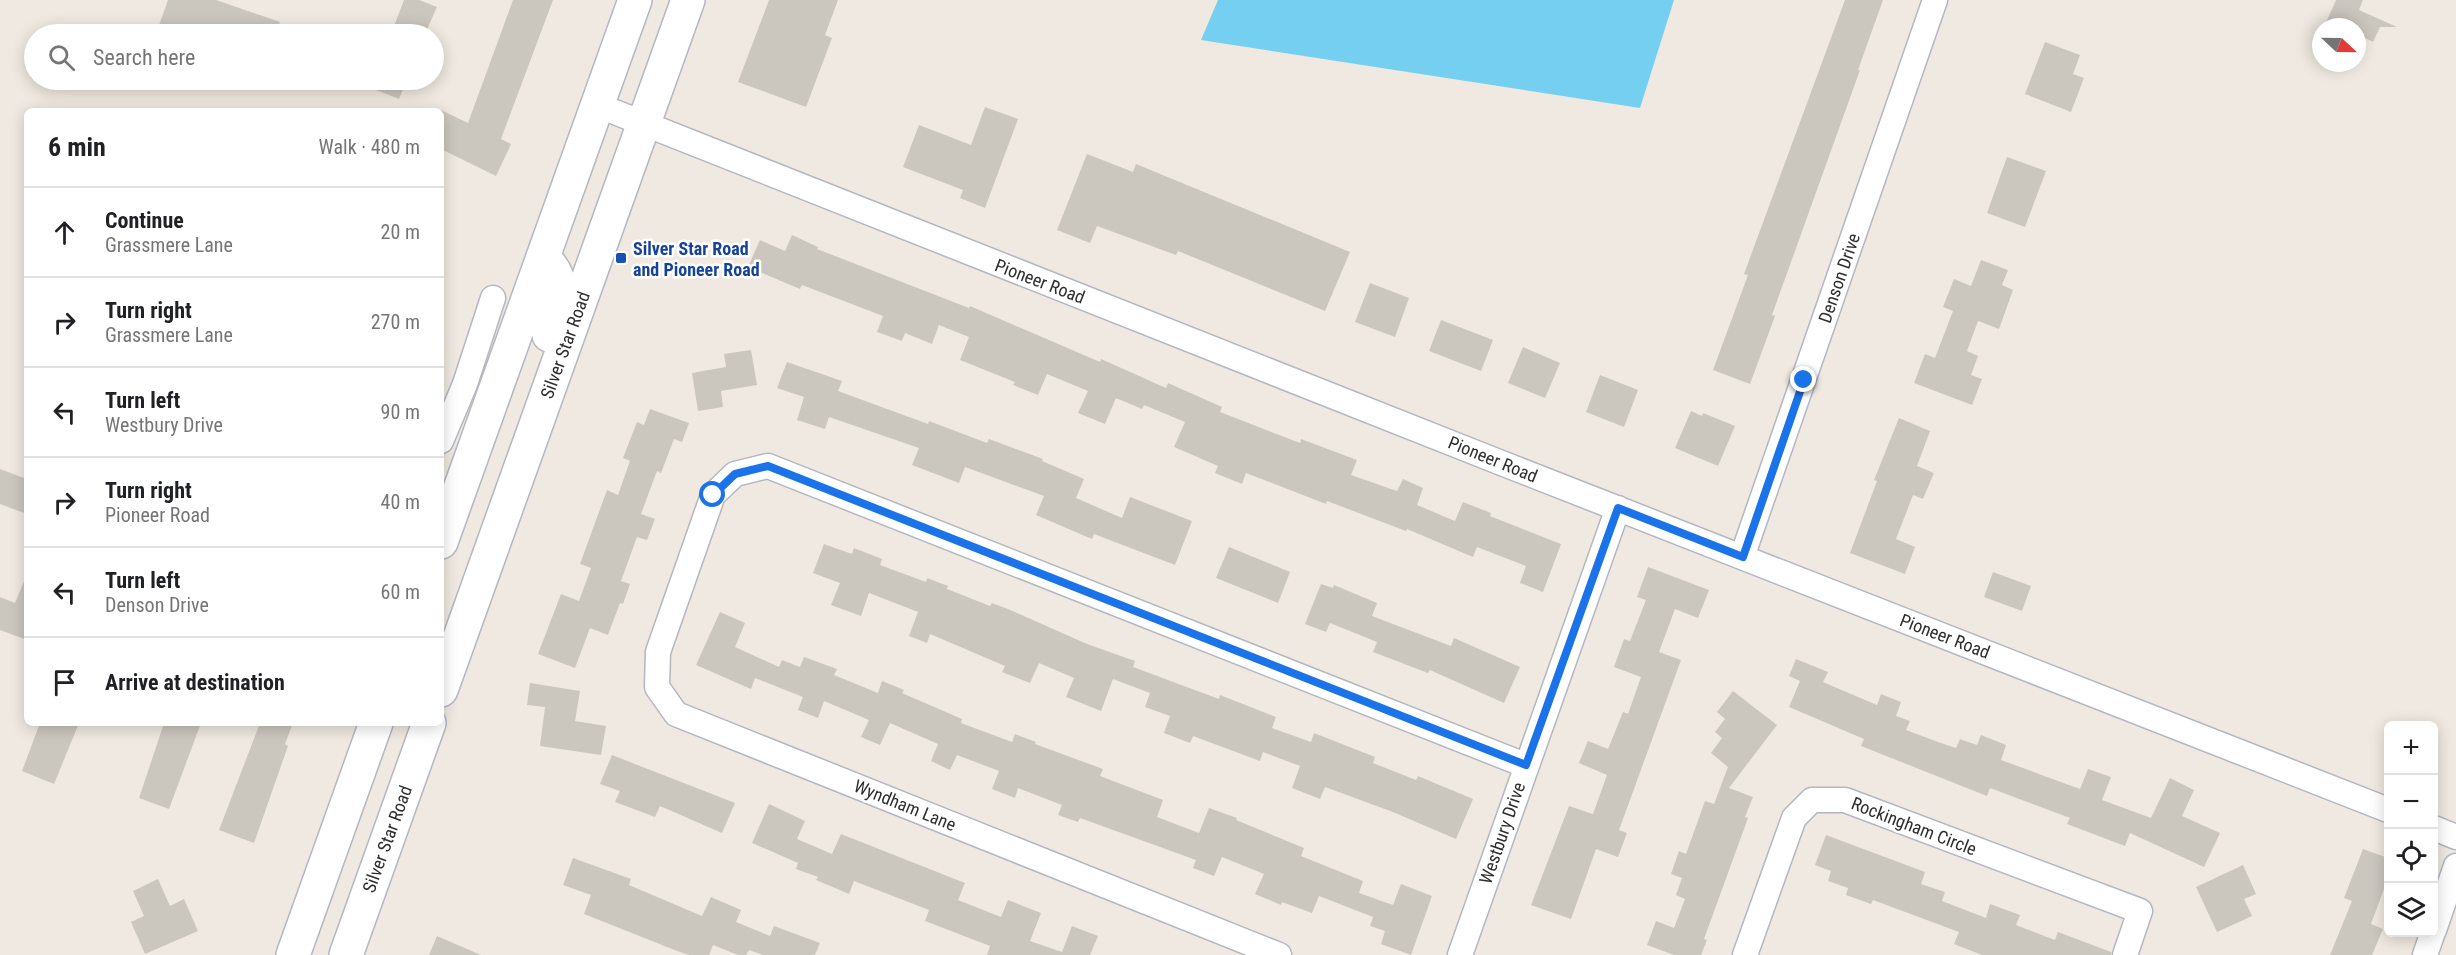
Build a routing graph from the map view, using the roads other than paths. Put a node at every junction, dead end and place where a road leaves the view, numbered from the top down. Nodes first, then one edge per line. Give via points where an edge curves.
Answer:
1 (635, 0) edge
2 (688, 0) edge
3 (1935, 0) edge
4 (597, 105) junction
5 (644, 123) junction
6 (543, 257) junction
7 (493, 298) dead end
8 (444, 434) edge
9 (1618, 508) junction
10 (444, 534) edge
11 (494, 544) junction
12 (1743, 557) junction
13 (444, 682) edge
14 (375, 726) edge
15 (428, 726) edge
16 (1526, 765) junction
17 (2384, 808) edge
18 (2436, 829) edge
19 (2456, 837) edge
20 (2456, 866) edge
21 (2438, 917) edge
22 (2431, 937) edge
23 (293, 955) edge
24 (346, 955) edge
25 (1279, 955) edge
26 (1460, 955) edge
27 (1745, 955) edge
28 (2125, 955) edge
29 (2425, 955) edge

1 - 4 main road
2 - 5 main road, Silver Star Road
3 - 12 street, Denson Drive
4 - 5 street, Pioneer Road
4 - 6 main road
5 - 9 street, Pioneer Road
5 - 11 main road, Silver Star Road
6 - 10 main road
6 - 11 main road via 561,288 558,308 501,468
7 - 8 street
9 - 12 street, Pioneer Road
9 - 16 street, Westbury Drive
11 - 13 main road, Silver Star Road
12 - 17 street, Pioneer Road
14 - 23 main road
15 - 24 main road, Silver Star Road
16 - 25 street, Wyndham Lane via 768,466 735,474 713,495 658,652 657,687 676,714
16 - 26 street, Westbury Drive
18 - 19 street
20 - 21 street
22 - 29 street
27 - 28 street, Rockingham Circle via 1794,818 1812,800 1845,800 2140,911

